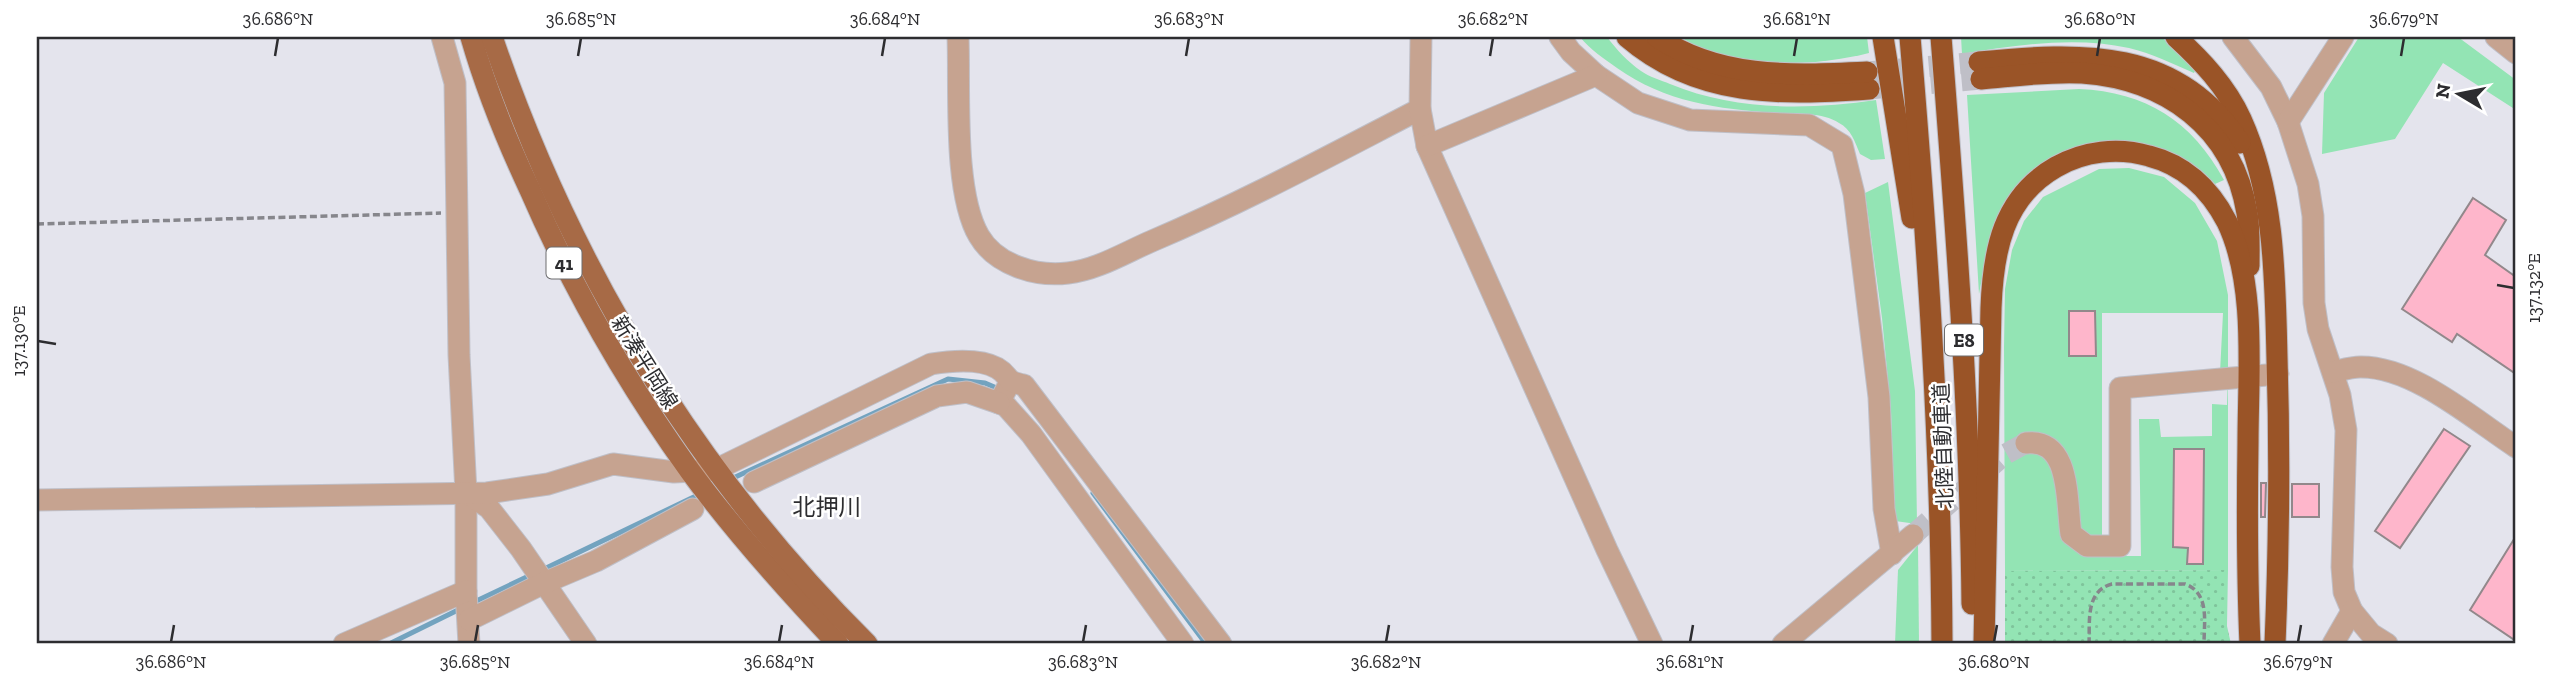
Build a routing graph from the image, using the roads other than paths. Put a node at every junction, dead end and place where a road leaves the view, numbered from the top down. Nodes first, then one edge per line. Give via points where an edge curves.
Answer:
1 (442, 37) edge
2 (471, 37) edge
3 (492, 37) edge
4 (958, 37) edge
5 (1421, 37) edge
6 (1560, 37) edge
7 (1627, 37) edge
8 (1657, 37) edge
9 (1883, 37) edge
10 (1910, 37) edge
11 (1941, 37) edge
12 (2176, 37) edge
13 (2233, 37) edge
14 (2343, 37) edge
15 (2496, 37) edge
16 (2516, 53) edge
17 (1595, 75) junction
18 (1420, 109) junction
19 (2288, 122) junction
20 (1427, 146) junction
21 (2266, 197) junction
22 (2247, 314) junction
23 (1932, 348) junction
24 (2333, 372) junction
25 (2278, 374) junction
26 (2248, 377) junction
27 (1010, 383) junction
28 (999, 402) junction
29 (2026, 443) dead end
30 (2516, 447) edge
31 (715, 470) junction
32 (691, 472) junction
33 (754, 482) dead end
34 (466, 493) junction
35 (37, 500) edge
36 (693, 509) dead end
37 (1913, 535) tunnel mouth
38 (1892, 554) junction
39 (544, 583) junction
40 (466, 591) junction
41 (2352, 611) junction
42 (469, 620) junction
43 (344, 644) edge
44 (469, 644) edge
45 (586, 644) edge
46 (838, 644) edge
47 (867, 644) edge
48 (1183, 644) edge
49 (1221, 644) edge
50 (1652, 644) edge
51 (1783, 644) edge
52 (1942, 644) edge
53 (1972, 644) edge
54 (1984, 644) edge
55 (2250, 644) edge
56 (2275, 644) edge
57 (2333, 644) edge
58 (2387, 644) edge

1 - 34 street via 455,83
2 - 32 main road, 新湊平岡線 / 41 via 509,144 552,241 592,318
3 - 31 main road, 新湊平岡線 / 41 via 516,107 566,222 628,339
4 - 18 street via 962,179 969,211 979,236 996,256 1043,273 1094,266 1216,214
5 - 18 street
6 - 17 street
7 - 8 highway via 1687,75 1738,88 1790,93 1868,80 1736,70 1683,52
9 - 23 highway
10 - 23 highway, 北陸自動車道 / E8
11 - 53 highway, 北陸自動車道 / E8 via 1966,388
12 - 21 highway via 2229,96 2251,144
13 - 19 street via 2272,87
14 - 19 street
15 - 16 street
17 - 20 street
17 - 38 street via 1638,103 1690,120 1809,125 1842,145 1854,194 1879,397 1884,509
18 - 20 street
19 - 24 street via 2308,184 2314,303
20 - 50 street
21 - 22 highway via 2227,123 2208,103 2166,75 2126,62 2080,56 2025,58 1980,71 2106,76 2151,88 2205,125 2220,144 2247,212
21 - 25 highway
22 - 26 highway
22 - 54 highway via 2242,271 2228,224 2216,203 2183,170 2161,159 2114,151 2079,157 2029,187 2002,229 1992,279
23 - 52 highway, 北陸自動車道 / E8
24 - 30 street via 2359,367 2411,380
24 - 41 street via 2346,430 2342,567 2344,592
25 - 26 street
25 - 56 highway
26 - 29 street via 2120,388 2120,546 2087,546 2071,534 2066,478 2059,459 2047,445
26 - 55 highway
27 - 28 street
27 - 31 street via 997,368 962,360 931,364
27 - 49 street via 1024,385
28 - 33 street via 967,392 937,396
28 - 48 street via 1031,434
31 - 32 street
31 - 47 main road, 新湊平岡線 / 41 via 781,554
32 - 34 street via 613,464 548,484
32 - 46 main road, 新湊平岡線 / 41 via 780,582
34 - 35 street
34 - 39 street via 489,508
34 - 40 street
36 - 39 street
37 - 38 street
38 - 51 street
39 - 42 street
39 - 45 street
40 - 42 street
40 - 43 street
41 - 57 street
41 - 58 street via 2371,634
42 - 44 street

